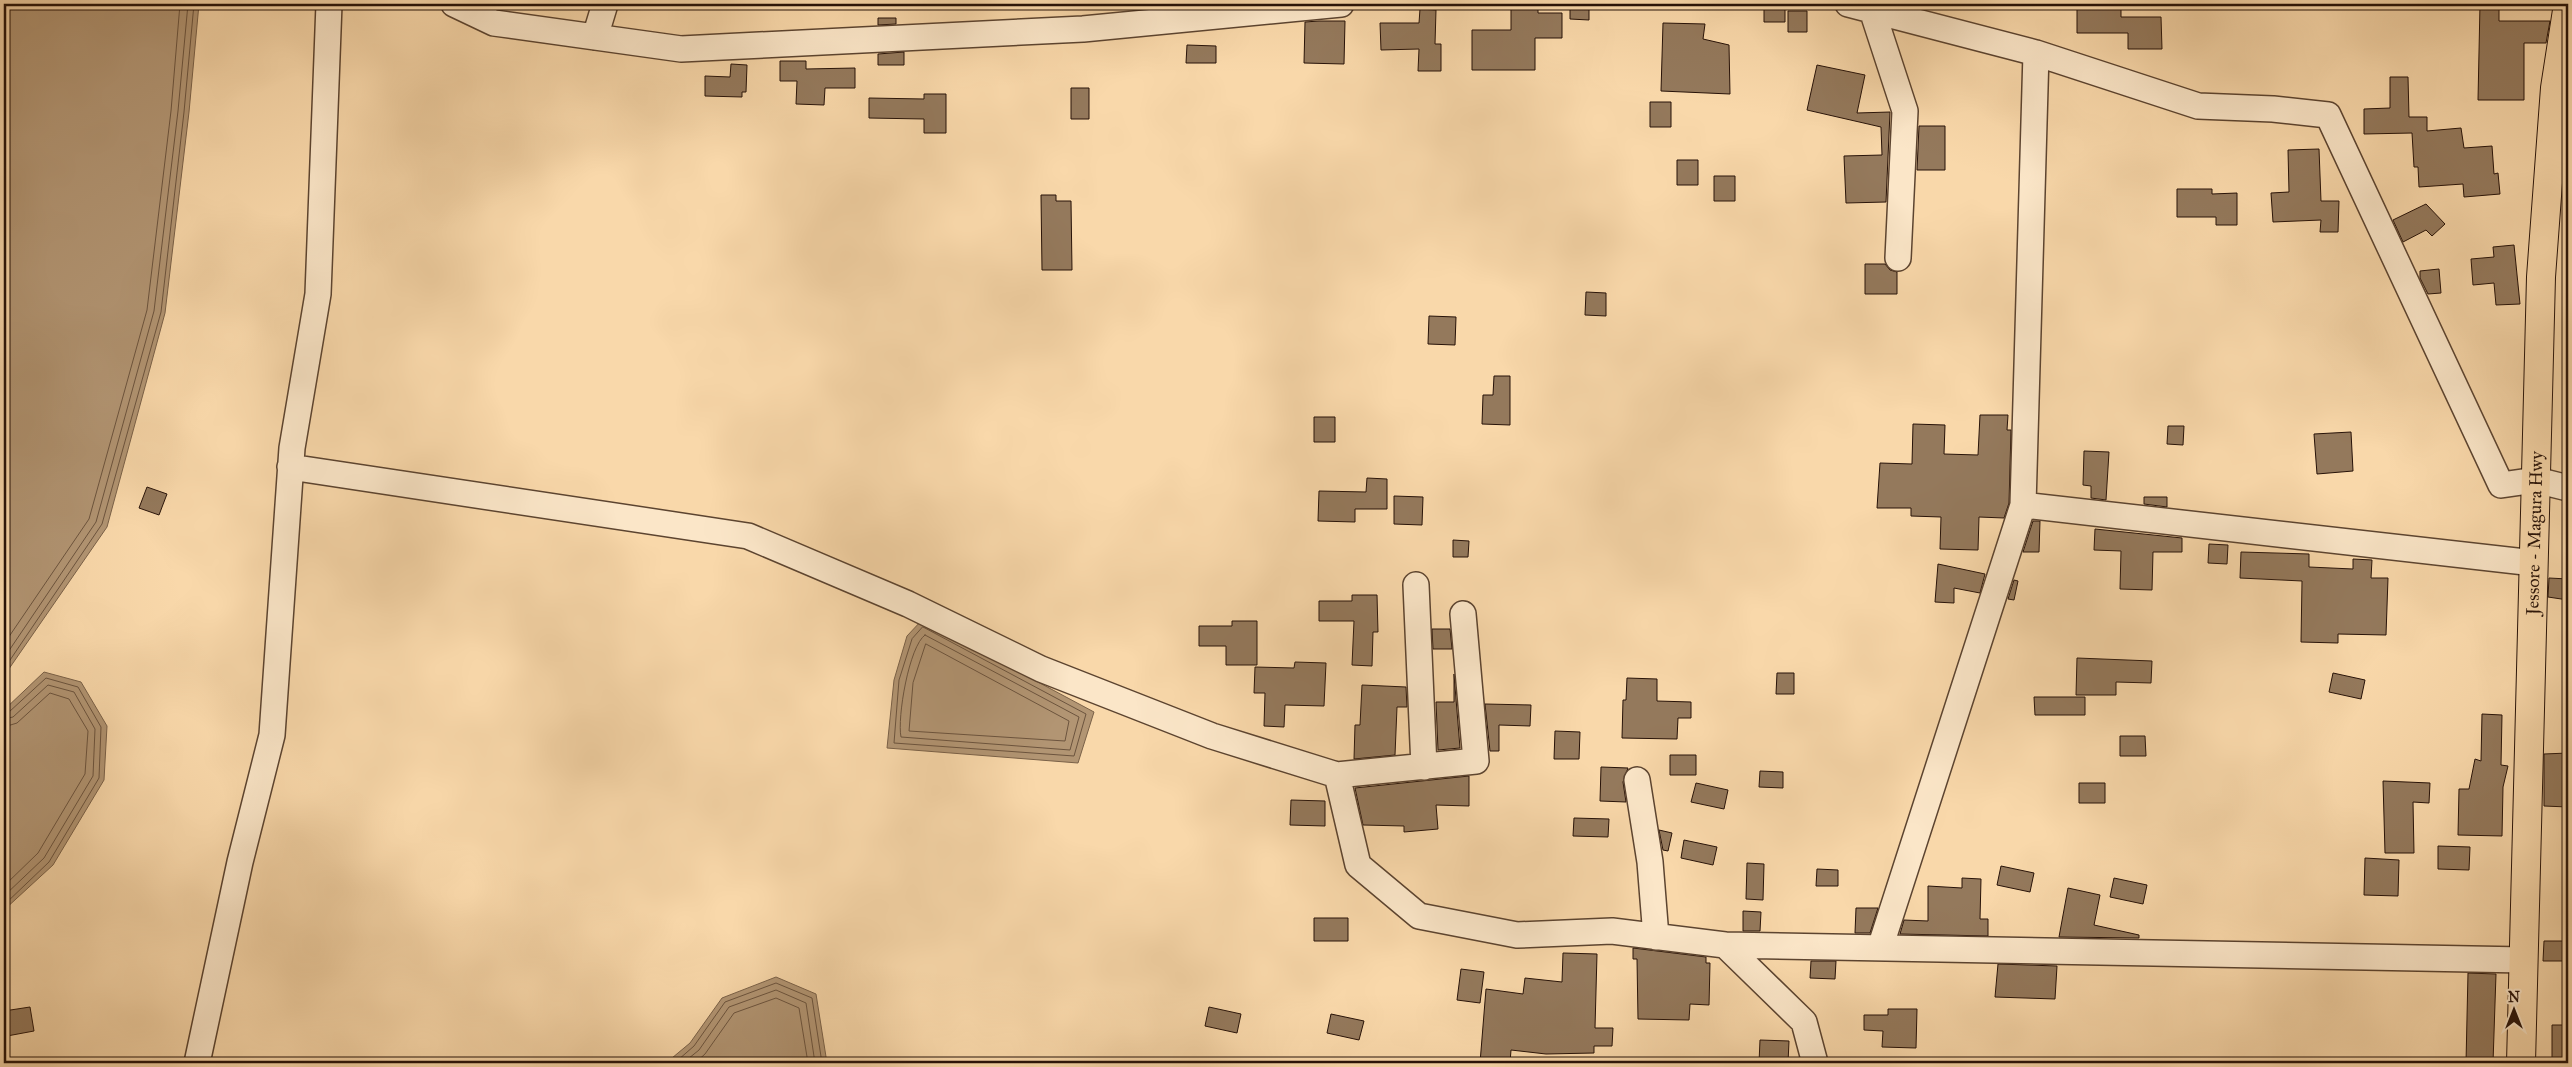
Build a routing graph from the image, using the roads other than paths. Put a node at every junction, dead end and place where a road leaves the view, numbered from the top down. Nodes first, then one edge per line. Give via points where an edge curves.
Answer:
1 (329, 4) edge
2 (454, 4) edge
3 (605, 4) edge
4 (1341, 4) edge
5 (2568, 4) edge
6 (1860, 7) edge
7 (595, 37) junction
8 (2036, 53) junction
9 (1898, 258) dead end
10 (290, 467) junction
11 (2536, 480) junction
12 (2568, 488) edge
13 (2023, 504) junction
14 (2534, 563) junction
15 (1416, 585) dead end
16 (1464, 614) dead end
17 (1424, 767) junction
18 (1337, 775) junction
19 (1637, 780) dead end
20 (1656, 937) junction
21 (1724, 946) junction
22 (1880, 948) junction
23 (2524, 960) junction
24 (197, 1063) edge
25 (1815, 1063) edge
26 (2521, 1063) edge

1 - 10 street via 318,294
2 - 7 street via 494,23
3 - 7 street
4 - 7 street via 1083,29 681,50
5 - 11 highway, Jessore - Magura Hwy via 2555,88 2547,176
6 - 8 street
6 - 9 street via 1905,111
8 - 11 street via 2198,106 2328,115 2501,485
8 - 13 street
10 - 18 street via 748,536 908,604 1042,669 1212,736
10 - 24 street via 272,735 240,862
11 - 12 street
11 - 14 highway, Jessore - Magura Hwy
13 - 14 street
13 - 22 street
14 - 23 highway, Jessore - Magura Hwy
15 - 17 street
16 - 17 street via 1476,762
17 - 18 street
18 - 20 street via 1358,865 1419,916 1516,935 1612,931
19 - 20 street via 1650,862
20 - 21 street
21 - 22 street
21 - 25 street via 1804,1022
22 - 23 street
23 - 26 highway, Jessore - Magura Hwy

